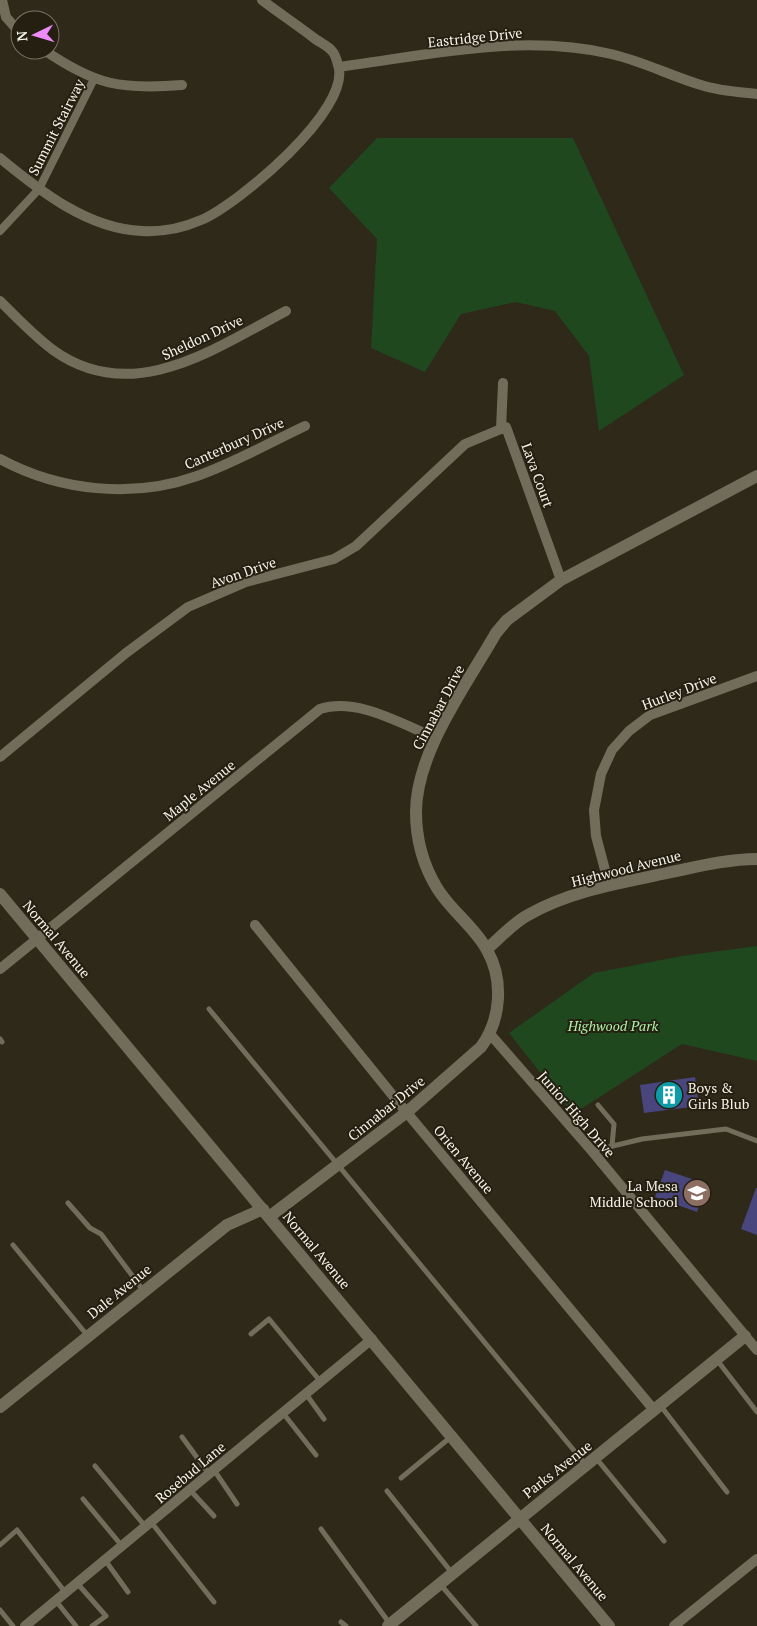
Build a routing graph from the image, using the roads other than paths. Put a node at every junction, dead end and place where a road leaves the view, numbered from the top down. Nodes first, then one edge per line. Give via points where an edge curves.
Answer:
1 (2, 0) edge
2 (262, 0) edge
3 (10, 21) edge
4 (60, 59) edge
5 (339, 67) junction
6 (94, 79) junction
7 (182, 85) dead end
8 (757, 94) edge
9 (0, 158) edge
10 (39, 189) junction
11 (0, 231) edge
12 (0, 301) edge
13 (286, 311) dead end
14 (503, 383) dead end
15 (304, 426) dead end
16 (501, 429) junction
17 (0, 459) edge
18 (757, 476) edge
19 (561, 580) junction
20 (757, 676) edge
21 (436, 738) junction
22 (0, 757) edge
23 (757, 859) edge
24 (608, 885) junction
25 (0, 894) edge
26 (255, 925) dead end
27 (37, 940) junction
28 (487, 949) junction
29 (0, 969) edge
30 (209, 1009) dead end
31 (490, 1034) junction
32 (598, 1105) dead end
33 (407, 1112) junction
34 (757, 1141) edge
35 (612, 1146) junction
36 (592, 1151) junction
37 (338, 1165) junction
38 (68, 1203) dead end
39 (266, 1213) junction
40 (13, 1246) dead end
41 (143, 1290) junction
42 (250, 1334) dead end
43 (87, 1335) junction
44 (745, 1336) junction
45 (372, 1339) junction
46 (757, 1350) edge
47 (716, 1359) junction
48 (320, 1381) junction
49 (306, 1394) junction
50 (0, 1407) edge
51 (657, 1408) junction
52 (757, 1412) edge
53 (282, 1413) junction
54 (324, 1419) dead end
55 (452, 1436) junction
56 (182, 1437) dead end
57 (316, 1455) dead end
58 (591, 1462) junction
59 (95, 1466) dead end
60 (211, 1472) junction
61 (401, 1478) dead end
62 (190, 1490) junction
63 (387, 1491) dead end
64 (727, 1492) dead end
65 (83, 1499) dead end
66 (237, 1504) dead end
67 (214, 1516) dead end
68 (520, 1518) junction
69 (148, 1524) junction
70 (321, 1529) dead end
71 (664, 1541) dead end
72 (0, 1545) edge
73 (122, 1546) junction
74 (757, 1559) edge
75 (105, 1560) junction
76 (452, 1573) junction
77 (78, 1583) junction
78 (440, 1583) junction
79 (66, 1592) junction
80 (128, 1592) dead end
81 (56, 1600) junction
82 (214, 1602) dead end
83 (0, 1610) edge
84 (389, 1625) edge
85 (13, 1626) edge
86 (25, 1626) edge
87 (76, 1626) edge
88 (92, 1626) edge
89 (476, 1626) edge
90 (609, 1626) edge
91 (674, 1626) edge

1 - 3 street
2 - 5 street via 332,51
4 - 6 street
5 - 8 street, Eastridge Drive via 504,45 554,45 612,54 702,85 729,92
5 - 10 street via 338,81 330,101 306,138 260,182 202,220 166,230 129,230 87,216
6 - 7 street via 115,86 144,88
6 - 10 street, Summit Stairway
9 - 10 street
10 - 11 street, Summit Stairway
12 - 13 street, Sheldon Drive via 41,340 66,358 95,370 126,374 171,368
14 - 16 street
15 - 17 street, Canterbury Drive via 195,477 137,488 97,488 58,482
16 - 19 street, Lava Court via 506,427
16 - 22 street, Avon Drive via 465,444 356,546 334,559 246,582 188,607 126,653
18 - 19 street, Cinnabar Drive
19 - 21 street, Cinnabar Drive via 507,620 496,633
20 - 24 street, Hurley Drive via 650,715 612,750 601,774 594,810 596,836
21 - 27 street, Maple Avenue via 355,706 336,705 320,709
21 - 28 street, Cinnabar Drive via 425,762 417,794 420,844 438,890
23 - 24 street, Highwood Avenue via 712,864
24 - 28 street, Highwood Avenue via 556,901 527,915
25 - 27 street, Normal Avenue
26 - 33 street, Orien Avenue
27 - 29 street, Maple Avenue
27 - 39 street, Normal Avenue
28 - 31 street, Cinnabar Drive via 498,992 496,1018
30 - 37 lane
31 - 33 street, Cinnabar Drive via 481,1047
31 - 36 street, Junior High Drive
32 - 35 lane via 614,1124
33 - 37 street, Cinnabar Drive
33 - 51 street, Orien Avenue
34 - 35 lane via 726,1129
35 - 36 lane
36 - 44 street, Junior High Drive
37 - 39 street, Cinnabar Drive
37 - 58 lane
38 - 41 lane via 90,1228 101,1234
39 - 41 street, Dale Avenue via 227,1225
39 - 45 street, Normal Avenue
40 - 43 lane
41 - 43 street, Dale Avenue
42 - 48 lane via 269,1319
43 - 50 street, Dale Avenue
44 - 46 street, Junior High Drive
44 - 47 street, Parks Avenue
45 - 48 street, Rosebud Lane
45 - 55 street, Normal Avenue
47 - 51 street, Parks Avenue
47 - 52 lane
48 - 49 street, Rosebud Lane
49 - 53 street, Rosebud Lane
49 - 54 lane
51 - 58 street, Parks Avenue
51 - 64 lane
53 - 57 lane
53 - 60 street, Rosebud Lane
55 - 61 lane
55 - 68 street, Normal Avenue
56 - 60 lane
58 - 68 street, Parks Avenue
58 - 71 lane
59 - 69 lane
60 - 62 street, Rosebud Lane
60 - 66 lane
62 - 67 lane
62 - 69 street, Rosebud Lane
63 - 76 lane
65 - 73 lane
68 - 76 street, Parks Avenue
68 - 90 street, Normal Avenue
69 - 73 street, Rosebud Lane
69 - 82 lane
70 - 84 lane
72 - 79 lane via 17,1530
73 - 75 street, Rosebud Lane
74 - 91 street
75 - 77 street, Rosebud Lane
75 - 80 lane
76 - 78 street, Parks Avenue
77 - 79 street, Rosebud Lane
77 - 88 lane via 106,1616
78 - 84 street, Parks Avenue
78 - 89 lane
79 - 81 street, Rosebud Lane
81 - 86 street, Rosebud Lane
81 - 87 lane
83 - 85 lane

